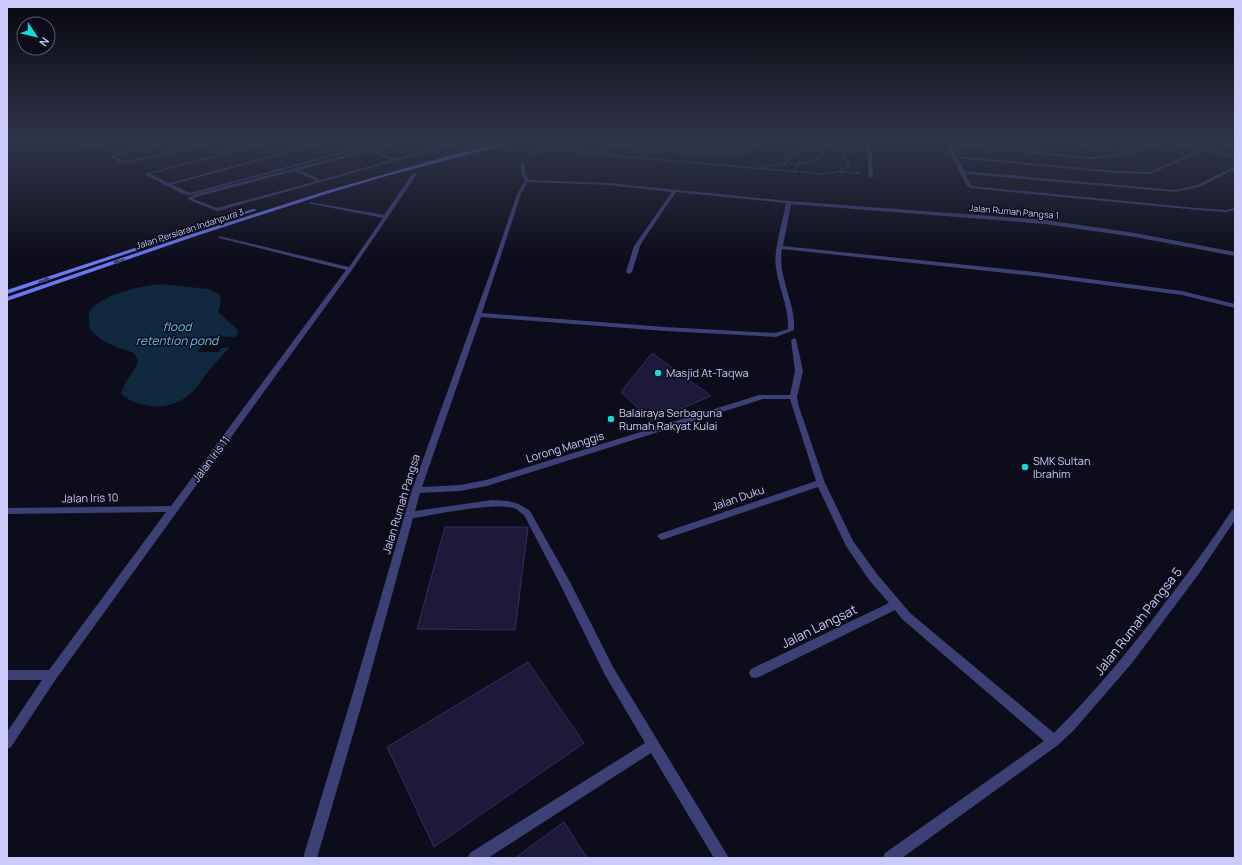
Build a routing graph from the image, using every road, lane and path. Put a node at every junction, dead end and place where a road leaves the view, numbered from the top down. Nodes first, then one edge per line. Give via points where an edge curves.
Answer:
1 (162, 181) edge
2 (178, 181) edge
3 (238, 181) edge
4 (248, 181) edge
5 (320, 181) edge
6 (349, 181) edge
7 (368, 181) edge
8 (409, 181) edge
9 (527, 181) edge
10 (539, 181) edge
11 (966, 181) edge
12 (1066, 181) edge
13 (1208, 181) edge
14 (168, 184) junction
15 (675, 190) junction
16 (789, 202) junction
17 (312, 203) dead end
18 (1235, 209) edge
19 (386, 217) junction
20 (221, 237) dead end
21 (780, 247) junction
22 (1235, 254) edge
23 (350, 268) junction
24 (629, 272) dead end
25 (7, 292) edge
26 (7, 299) edge
27 (1235, 306) edge
28 (479, 315) junction
29 (794, 340) dead end
30 (793, 397) junction
31 (821, 482) junction
32 (416, 490) junction
33 (174, 509) junction
34 (7, 511) edge
35 (1235, 512) edge
36 (408, 516) junction
37 (662, 536) dead end
38 (895, 605) junction
39 (755, 673) dead end
40 (7, 675) edge
41 (52, 675) junction
42 (1054, 741) junction
43 (7, 743) edge
44 (653, 745) junction
45 (310, 858) edge
46 (476, 858) edge
47 (722, 858) edge
48 (890, 858) edge

1 - 14 street
2 - 14 street
3 - 14 street via 196,193 185,193
4 - 5 street via 189,199 217,210
25 -> 6 main road, Jalan Persiaran Indahpura 3 via 254,210
7 -> 26 main road, Jalan Persiaran Indahpura 3
8 - 19 street, Jalan Iris 11
9 - 28 street, Jalan Rumah Pangsa via 519,194
10 - 15 street, Jalan Rumah Pangsa 1
11 - 18 street via 972,187 1197,209
12 - 13 street via 1175,191 1187,190
15 - 16 street, Jalan Rumah Pangsa 1
15 - 24 street via 639,242
16 - 21 street
16 - 22 street, Jalan Rumah Pangsa 1 via 1069,225
17 - 19 street
19 - 23 street, Jalan Iris 11
20 - 23 street
21 - 27 street via 1167,291
21 - 28 street via 777,260 792,319 791,330 783,334 731,334
23 - 33 street, Jalan Iris 11
28 - 32 street, Jalan Rumah Pangsa
29 - 30 street via 799,371
30 - 31 street
30 - 32 street, Lorong Manggis via 762,397 487,483 460,488
31 - 37 street, Jalan Duku
31 - 38 street via 849,543
32 - 36 street, Jalan Rumah Pangsa
33 - 34 street, Jalan Iris 10
33 - 41 street, Jalan Iris 11
35 - 42 street, Jalan Rumah Pangsa 5 via 1139,646 1078,718
36 - 44 street via 492,503 519,507 527,513 609,671
36 - 45 street, Jalan Rumah Pangsa
38 - 39 street, Jalan Langsat
38 - 42 street
40 - 41 street
41 - 43 street, Jalan Iris 11
42 - 48 street, Jalan Rumah Pangsa 5
44 - 46 street
44 - 47 street

